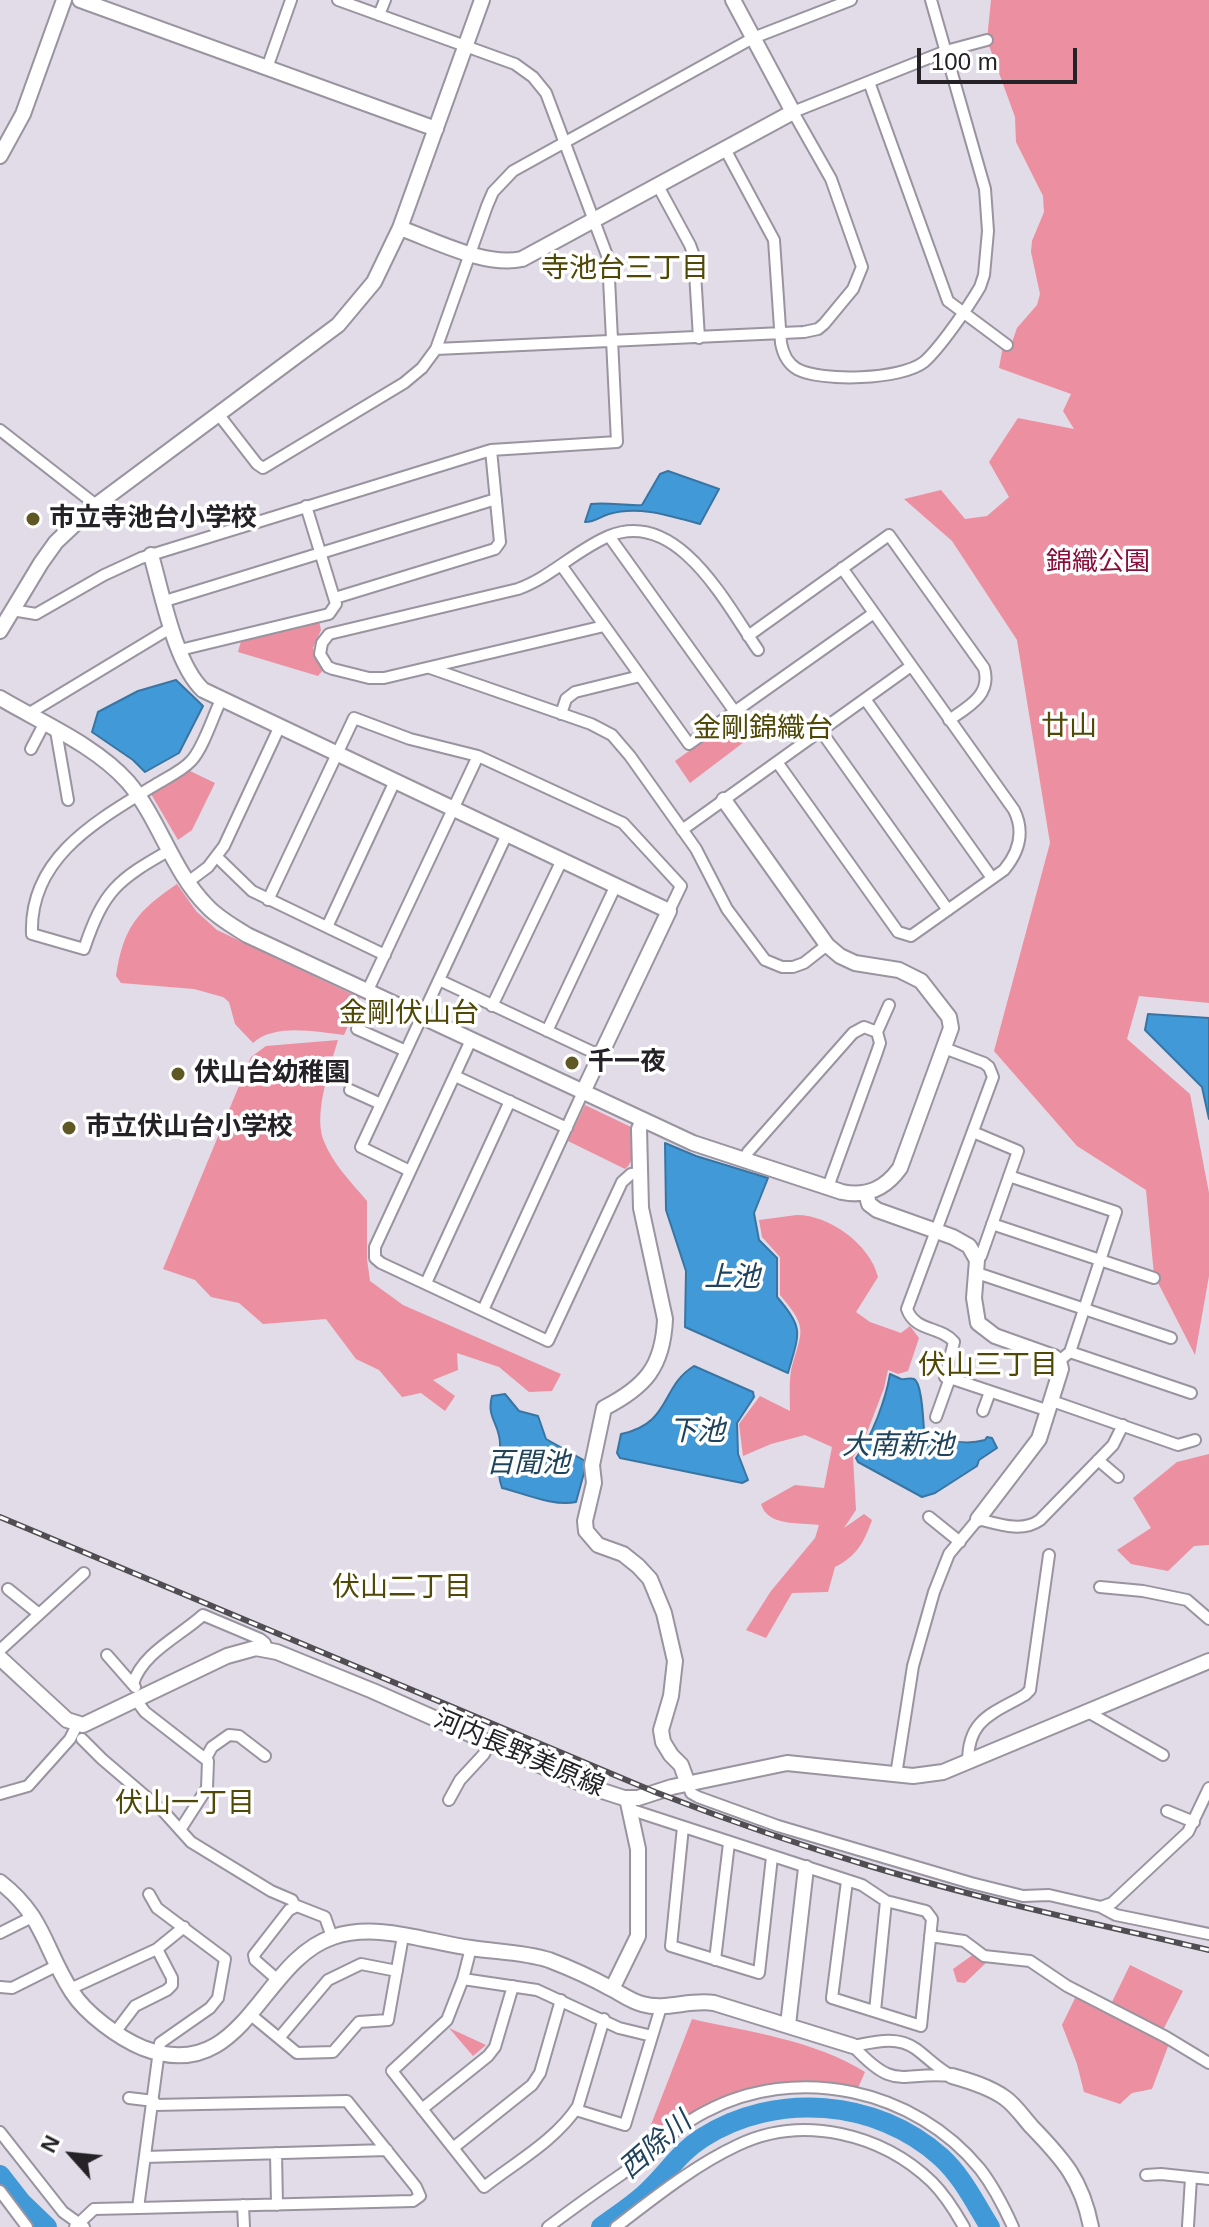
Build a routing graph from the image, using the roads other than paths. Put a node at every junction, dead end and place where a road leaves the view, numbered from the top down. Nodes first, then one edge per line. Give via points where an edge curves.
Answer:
1 (64, 0) edge
2 (80, 0) edge
3 (291, 0) edge
4 (338, 0) edge
5 (385, 0) edge
6 (482, 0) edge
7 (733, 0) edge
8 (851, 0) edge
9 (931, 0) edge
10 (823, 5) edge
11 (379, 15) junction
12 (754, 38) junction
13 (987, 40) dead end
14 (465, 46) junction
15 (946, 51) junction
16 (267, 68) junction
17 (869, 82) junction
18 (793, 112) junction
19 (436, 129) junction
20 (565, 141) junction
21 (725, 149) junction
22 (0, 156) edge
23 (658, 186) junction
24 (595, 220) junction
25 (400, 228) junction
26 (470, 253) junction
27 (962, 312) junction
28 (780, 333) junction
29 (699, 338) junction
30 (613, 341) junction
31 (1007, 345) dead end
32 (436, 349) junction
33 (219, 415) junction
34 (0, 430) edge
35 (491, 450) junction
36 (496, 499) junction
37 (96, 505) junction
38 (306, 506) junction
39 (609, 536) junction
40 (321, 553) junction
41 (151, 555) junction
42 (561, 565) junction
43 (842, 568) junction
44 (335, 598) junction
45 (165, 601) junction
46 (12, 610) junction
47 (874, 613) junction
48 (604, 626) junction
49 (172, 627) junction
50 (0, 631) edge
51 (748, 636) junction
52 (180, 650) junction
53 (758, 650) dead end
54 (458, 661) junction
55 (911, 666) junction
56 (428, 668) junction
57 (640, 676) junction
58 (459, 678) junction
59 (0, 698) edge
60 (865, 699) junction
61 (221, 700) junction
62 (735, 712) junction
63 (28, 714) junction
64 (561, 714) junction
65 (949, 720) junction
66 (50, 727) junction
67 (279, 728) junction
68 (821, 731) junction
69 (31, 749) dead end
70 (337, 755) junction
71 (478, 756) junction
72 (777, 762) junction
73 (395, 781) junction
74 (138, 795) junction
75 (68, 800) dead end
76 (724, 800) junction
77 (453, 809) junction
78 (682, 830) junction
79 (507, 834) junction
80 (170, 850) junction
81 (217, 857) junction
82 (562, 860) junction
83 (992, 878) junction
84 (188, 882) junction
85 (616, 885) junction
86 (268, 900) junction
87 (948, 910) junction
88 (669, 911) junction
89 (327, 927) junction
90 (827, 945) junction
91 (385, 955) junction
92 (439, 980) junction
93 (367, 992) junction
94 (889, 1005) dead end
95 (492, 1006) junction
96 (422, 1017) junction
97 (357, 1029) dead end
98 (547, 1031) junction
99 (877, 1032) junction
100 (471, 1040) junction
101 (944, 1048) junction
102 (406, 1051) junction
103 (601, 1056) junction
104 (455, 1076) junction
105 (350, 1090) dead end
106 (583, 1092) junction
107 (510, 1101) junction
108 (381, 1104) junction
109 (643, 1120) junction
110 (567, 1128) junction
111 (973, 1132) junction
112 (744, 1160) junction
113 (410, 1171) junction
114 (640, 1173) junction
115 (1009, 1176) junction
116 (828, 1187) junction
117 (866, 1193) junction
118 (992, 1224) junction
119 (936, 1231) junction
120 (1100, 1260) junction
121 (977, 1266) junction
122 (1154, 1278) dead end
123 (426, 1283) junction
124 (1083, 1309) junction
125 (483, 1310) junction
126 (1171, 1338) dead end
127 (1065, 1357) junction
128 (950, 1378) junction
129 (990, 1392) junction
130 (1191, 1393) dead end
131 (1050, 1406) junction
132 (983, 1411) dead end
133 (936, 1417) dead end
134 (1123, 1425) junction
135 (1195, 1440) dead end
136 (1098, 1460) junction
137 (1118, 1477) dead end
138 (929, 1517) dead end
139 (978, 1519) junction
140 (960, 1542) junction
141 (1049, 1555) dead end
142 (84, 1573) dead end
143 (1100, 1587) dead end
144 (8, 1589) dead end
145 (39, 1614) junction
146 (1209, 1619) edge
147 (267, 1649) junction
148 (0, 1650) edge
149 (107, 1655) dead end
150 (0, 1658) edge
151 (1209, 1661) edge
152 (133, 1684) junction
153 (140, 1698) junction
154 (1088, 1712) junction
155 (80, 1732) junction
156 (489, 1744) junction
157 (1163, 1755) dead end
158 (265, 1756) dead end
159 (206, 1758) junction
160 (968, 1762) junction
161 (896, 1775) junction
162 (688, 1784) junction
163 (1209, 1788) edge
164 (0, 1794) edge
165 (449, 1800) dead end
166 (628, 1804) junction
167 (1167, 1811) dead end
168 (1194, 1822) junction
169 (683, 1827) junction
170 (180, 1830) junction
171 (729, 1843) junction
172 (772, 1857) junction
173 (806, 1868) junction
174 (847, 1881) junction
175 (0, 1882) edge
176 (149, 1894) dead end
177 (886, 1901) junction
178 (295, 1906) junction
179 (1101, 1907) junction
180 (34, 1916) junction
181 (184, 1927) junction
182 (1208, 1931) edge
183 (0, 1933) edge
184 (403, 1936) junction
185 (930, 1936) junction
186 (332, 1937) junction
187 (471, 1948) junction
188 (157, 1949) junction
189 (715, 1960) junction
190 (58, 1965) junction
191 (397, 1971) junction
192 (463, 1979) junction
193 (279, 1981) junction
194 (513, 1986) junction
195 (0, 1987) edge
196 (70, 1989) junction
197 (612, 1989) junction
198 (561, 2000) junction
199 (661, 2007) junction
200 (875, 2011) junction
201 (251, 2015) junction
202 (604, 2019) junction
203 (788, 2025) junction
204 (116, 2031) junction
205 (652, 2036) junction
206 (279, 2038) junction
207 (853, 2046) junction
208 (160, 2053) junction
209 (1209, 2063) edge
210 (952, 2076) junction
211 (129, 2098) dead end
212 (154, 2103) junction
213 (422, 2109) junction
214 (576, 2110) junction
215 (0, 2132) edge
216 (453, 2148) junction
217 (387, 2150) junction
218 (276, 2153) junction
219 (145, 2157) junction
220 (1146, 2175) dead end
221 (1191, 2178) junction
222 (1209, 2179) edge
223 (0, 2191) edge
224 (243, 2205) junction
225 (277, 2205) junction
226 (138, 2208) junction
227 (78, 2225) edge
228 (1188, 2226) edge
229 (27, 2227) edge
230 (244, 2227) edge
231 (548, 2227) edge
232 (616, 2227) edge
233 (964, 2227) edge
234 (1013, 2227) edge
235 (1091, 2227) edge

1 - 22 street via 23,114
2 - 16 street
3 - 16 street
4 - 11 street
5 - 11 street
6 - 14 street
7 - 12 street
8 - 10 street
9 - 15 street
10 - 12 street
11 - 14 street
12 - 18 street
12 - 20 street
13 - 15 street
14 - 19 street
14 - 20 street via 515,64 533,77 550,101
15 - 17 street
15 - 27 street via 988,209 983,281
16 - 19 street
17 - 18 street
17 - 27 street via 948,301
18 - 21 street
18 - 28 street via 831,179 862,267 853,289 818,329
19 - 25 street
20 - 24 street
20 - 26 street via 503,180
21 - 23 street
21 - 28 street via 774,240
23 - 24 street
23 - 29 street via 694,256
24 - 26 street via 522,259 499,261
24 - 30 street via 610,274
25 - 26 street
25 - 33 street via 379,273 349,314
26 - 32 street
27 - 28 street via 925,361 883,377 805,372 786,359
27 - 31 street
28 - 29 street
29 - 30 street
30 - 32 street
30 - 35 street via 617,442
32 - 33 street via 404,383 267,467 259,467
33 - 37 street
34 - 37 street
35 - 36 street
35 - 38 street
36 - 40 street
36 - 44 street via 500,542 495,549
37 - 46 street via 56,542
38 - 40 street
38 - 41 street
39 - 42 street
39 - 51 street via 650,534 680,547
39 - 62 street
40 - 44 street
40 - 45 street
41 - 45 street
41 - 46 street via 36,614
42 - 48 street
42 - 56 street via 518,589 329,634 320,648 328,667 369,678
43 - 47 street
43 - 51 street
43 - 65 street via 889,535 961,635 987,676 977,701
44 - 52 street via 329,614
45 - 49 street
46 - 50 street
47 - 55 street
47 - 62 street
48 - 54 street
48 - 57 street
49 - 52 street
49 - 63 street
51 - 53 street
52 - 61 street via 196,683
54 - 56 street
54 - 58 street via 454,670
55 - 60 street
55 - 65 street
56 - 58 street
57 - 62 street via 689,744
57 - 64 street via 575,692
58 - 64 street
59 - 63 street
60 - 68 street
60 - 83 street
61 - 67 street
61 - 74 street via 190,762
63 - 66 street
64 - 78 street via 612,735
65 - 83 street via 1019,820 1015,855
66 - 69 street
66 - 74 street via 112,767
66 - 75 street
67 - 70 street
67 - 81 street
68 - 72 street
68 - 87 street
70 - 71 street via 354,718
70 - 73 street
70 - 86 street
71 - 77 street
71 - 88 street via 623,823 681,886
72 - 76 street
72 - 87 street via 898,932 911,936
73 - 77 street
73 - 89 street
74 - 80 street
74 - 80 street via 92,824 57,859 31,913 32,934 84,949 98,909 114,887
76 - 78 street
76 - 90 street
77 - 79 street
77 - 91 street
78 - 90 street via 727,909 765,960 793,967
79 - 82 street
79 - 92 street
80 - 84 street
81 - 84 street
81 - 86 street
82 - 85 street
82 - 95 street
83 - 87 street
84 - 93 street via 231,926
85 - 88 street
85 - 98 street
86 - 89 street
88 - 103 street
89 - 91 street
90 - 101 street via 855,963 899,970 921,981 951,1021
91 - 93 street
92 - 95 street
92 - 96 street
93 - 96 street
94 - 99 street
95 - 98 street
96 - 100 street
96 - 102 street
97 - 102 street
98 - 103 street
99 - 112 street via 864,1027 853,1033
99 - 116 street via 880,1043
100 - 104 street
100 - 106 street
101 - 111 street via 984,1063 992,1072
101 - 117 street via 900,1168 886,1185
102 - 108 street
103 - 106 street
104 - 107 street
104 - 113 street
105 - 108 street
106 - 109 street
106 - 110 street
107 - 110 street
107 - 123 street
108 - 113 street via 361,1147
109 - 112 street
109 - 114 street
110 - 125 street
111 - 115 street via 1018,1151
111 - 119 street
112 - 116 street
113 - 123 street via 375,1247 375,1258
114 - 125 street via 622,1182 548,1341
114 - 162 street via 641,1208 665,1319 664,1338 650,1374 636,1390 604,1408 585,1521 592,1540 623,1554 650,1579 664,1613 675,1680 661,1730
115 - 118 street
115 - 120 street via 1116,1212
116 - 117 street
117 - 119 street via 873,1208
118 - 120 street
118 - 121 street
119 - 121 street via 966,1243
119 - 128 street via 907,1309 918,1325 954,1342 945,1377
120 - 122 street
120 - 124 street
121 - 124 street
121 - 127 street via 975,1311 983,1328
123 - 125 street
124 - 126 street
124 - 127 street
127 - 130 street
127 - 131 street
128 - 129 street
128 - 133 street
129 - 131 street
129 - 132 street
131 - 134 street
131 - 139 street via 1039,1439
134 - 135 street via 1178,1445
134 - 136 street
136 - 137 street
136 - 139 street via 1034,1524 1012,1527
138 - 140 street
139 - 140 street
140 - 161 street via 945,1561 918,1647
141 - 160 street via 1030,1690 981,1720 968,1746
142 - 145 street
143 - 146 street via 1187,1600
144 - 145 street
145 - 148 street
147 - 152 street via 260,1639 203,1615 149,1658
147 - 153 street via 236,1652
147 - 156 street, 河内長野美原線
149 - 152 street
150 - 155 street
151 - 154 street, 河内長野美原線
152 - 153 street
153 - 155 street
153 - 159 street via 145,1712
154 - 157 street
154 - 160 street, 河内長野美原線
155 - 164 street via 28,1786
155 - 170 street
156 - 165 street
156 - 166 street, 河内長野美原線
158 - 159 street via 239,1736 229,1735
159 - 170 street via 207,1788
160 - 161 street, 河内長野美原線 via 933,1775
161 - 162 street, 河内長野美原線 via 787,1763
162 - 166 street, 河内長野美原線
162 - 179 street via 698,1797 892,1861 1023,1896 1049,1895
163 - 168 street
166 - 169 street
166 - 197 street via 638,1849 638,1936
167 - 168 street
168 - 179 street via 1167,1853
169 - 171 street
169 - 189 street via 671,1946
170 - 178 street
171 - 172 street
171 - 189 street
172 - 173 street
172 - 189 street via 759,1973
173 - 174 street
173 - 203 street
174 - 177 street
174 - 200 street via 832,1998
175 - 180 street
176 - 181 street via 157,1908
177 - 185 street via 926,1911 932,1919
177 - 200 street
178 - 186 street via 325,1917
178 - 193 street via 254,1955
179 - 182 street via 1116,1915
180 - 183 street
180 - 190 street
181 - 188 street
181 - 208 street via 226,1962 218,1998 162,2040
184 - 186 street via 360,1931
184 - 187 street
184 - 191 street
185 - 200 street via 921,2026
185 - 209 street via 964,1941 984,1956 1030,1961
186 - 193 street via 301,1956
187 - 192 street
187 - 197 street via 536,1956
188 - 196 street
188 - 204 street via 172,1985 135,2006
190 - 195 street via 12,1988
190 - 196 street
191 - 206 street via 361,1964 328,1980
191 - 206 street via 388,2020 359,2022 333,2052 297,2053
192 - 194 street
192 - 213 street via 441,2028 392,2071
193 - 201 street
194 - 198 street
194 - 213 street via 495,2047
196 - 204 street
197 - 199 street via 642,2005
198 - 202 street
198 - 216 street via 532,2085
199 - 203 street via 697,2000
199 - 205 street
201 - 206 street
201 - 208 street via 209,2049
202 - 205 street
202 - 214 street
203 - 207 street
204 - 208 street
205 - 214 street via 625,2125
207 - 210 street via 893,2077
207 - 210 street via 896,2041 918,2050
208 - 212 street
210 - 235 street via 1005,2098 1061,2158 1076,2178
211 - 212 street
212 - 217 street via 347,2101
212 - 219 street
213 - 216 street
214 - 216 street via 558,2131 484,2187
215 - 227 street
217 - 218 street
217 - 225 street via 420,2192 417,2200
218 - 219 street
218 - 225 street
219 - 226 street
220 - 221 street
221 - 222 street
221 - 228 street
223 - 229 street
224 - 225 street
224 - 226 street
224 - 230 street
226 - 227 street via 94,2209
231 - 234 street via 706,2112 753,2094 803,2087 864,2094 920,2117 979,2168
232 - 233 street via 714,2157 741,2143 796,2131 835,2133 889,2151 933,2182

